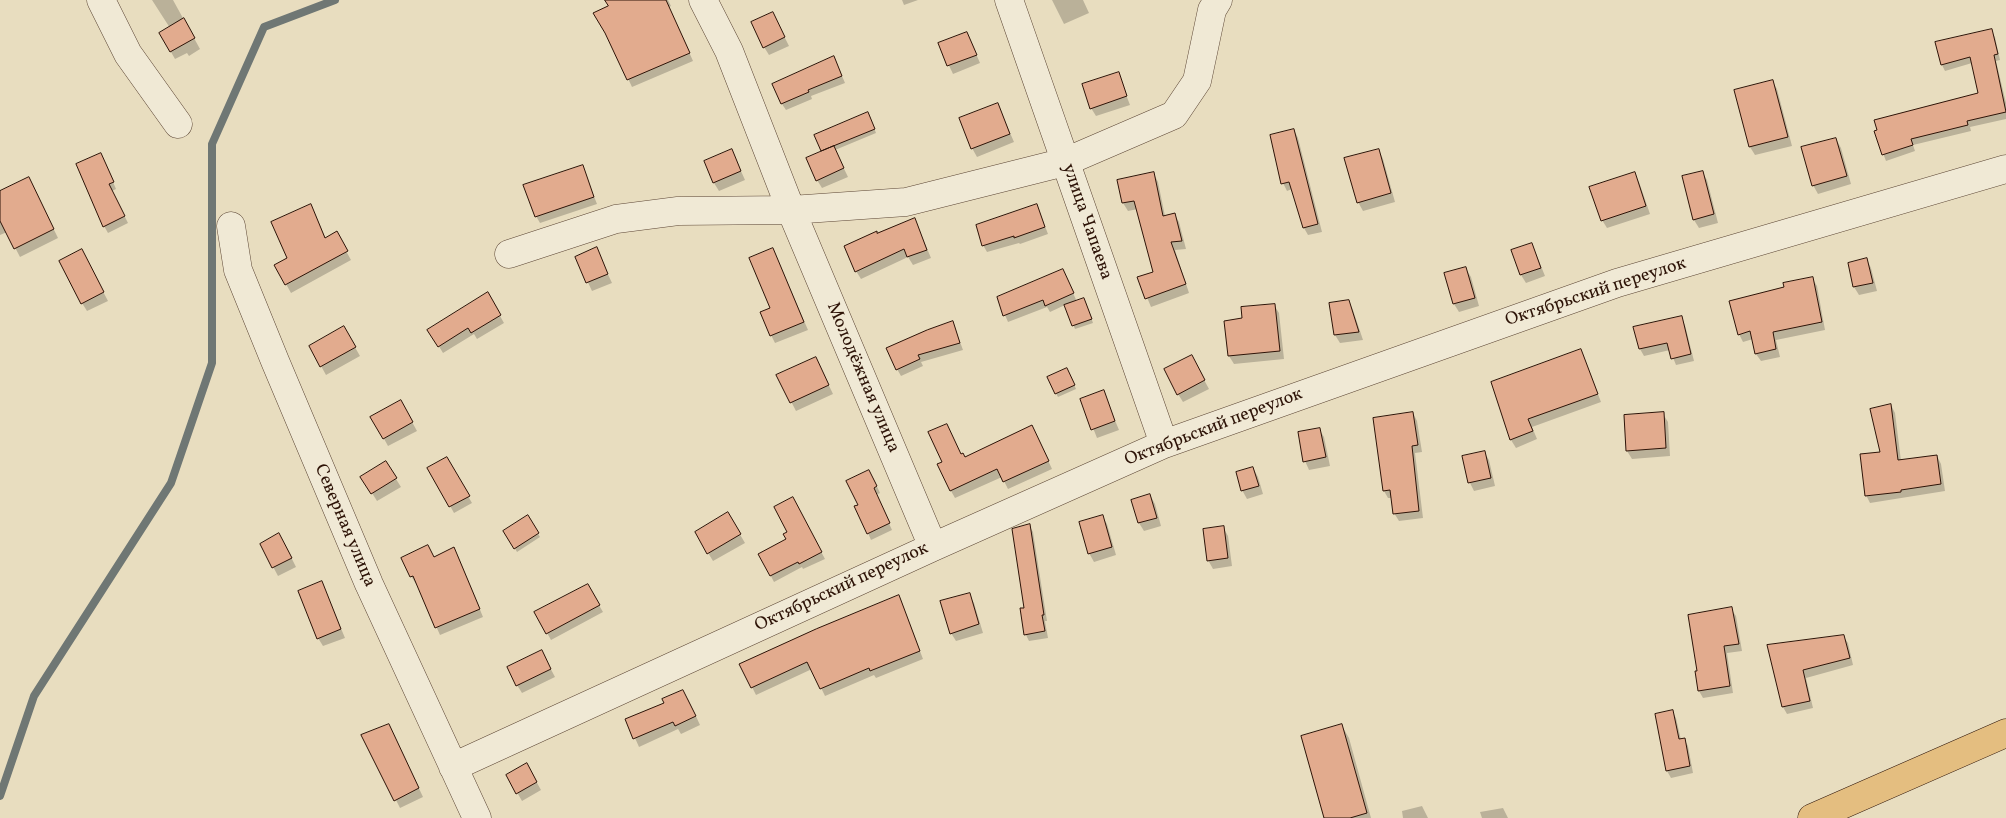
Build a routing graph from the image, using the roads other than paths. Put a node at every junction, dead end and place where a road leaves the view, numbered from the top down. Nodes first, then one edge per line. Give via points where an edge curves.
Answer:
1 (101, 0) edge
2 (703, 0) edge
3 (1009, 0) edge
4 (1218, 0) edge
5 (178, 124) dead end
6 (1065, 162) junction
7 (2006, 169) edge
8 (791, 210) junction
9 (231, 226) dead end
10 (508, 254) dead end
11 (1164, 444) junction
12 (933, 547) junction
13 (2006, 733) edge
14 (453, 767) junction
15 (477, 818) edge
16 (1812, 818) edge

1 - 5 street via 128,54
2 - 8 street, Молодёжная улица via 729,51
3 - 6 street, улица Чапаева
4 - 6 street via 1212,10 1197,81 1174,115
6 - 8 street via 906,202
6 - 11 street, улица Чапаева
7 - 11 street, Октябрьский переулок via 1617,284
8 - 10 street via 678,211 616,219
8 - 12 street, Молодёжная улица
9 - 14 street, Северная улица via 238,270 275,361 369,584
11 - 12 street, Октябрьский переулок
12 - 14 street, Октябрьский переулок
13 - 16 main road
14 - 15 street, Северная улица

